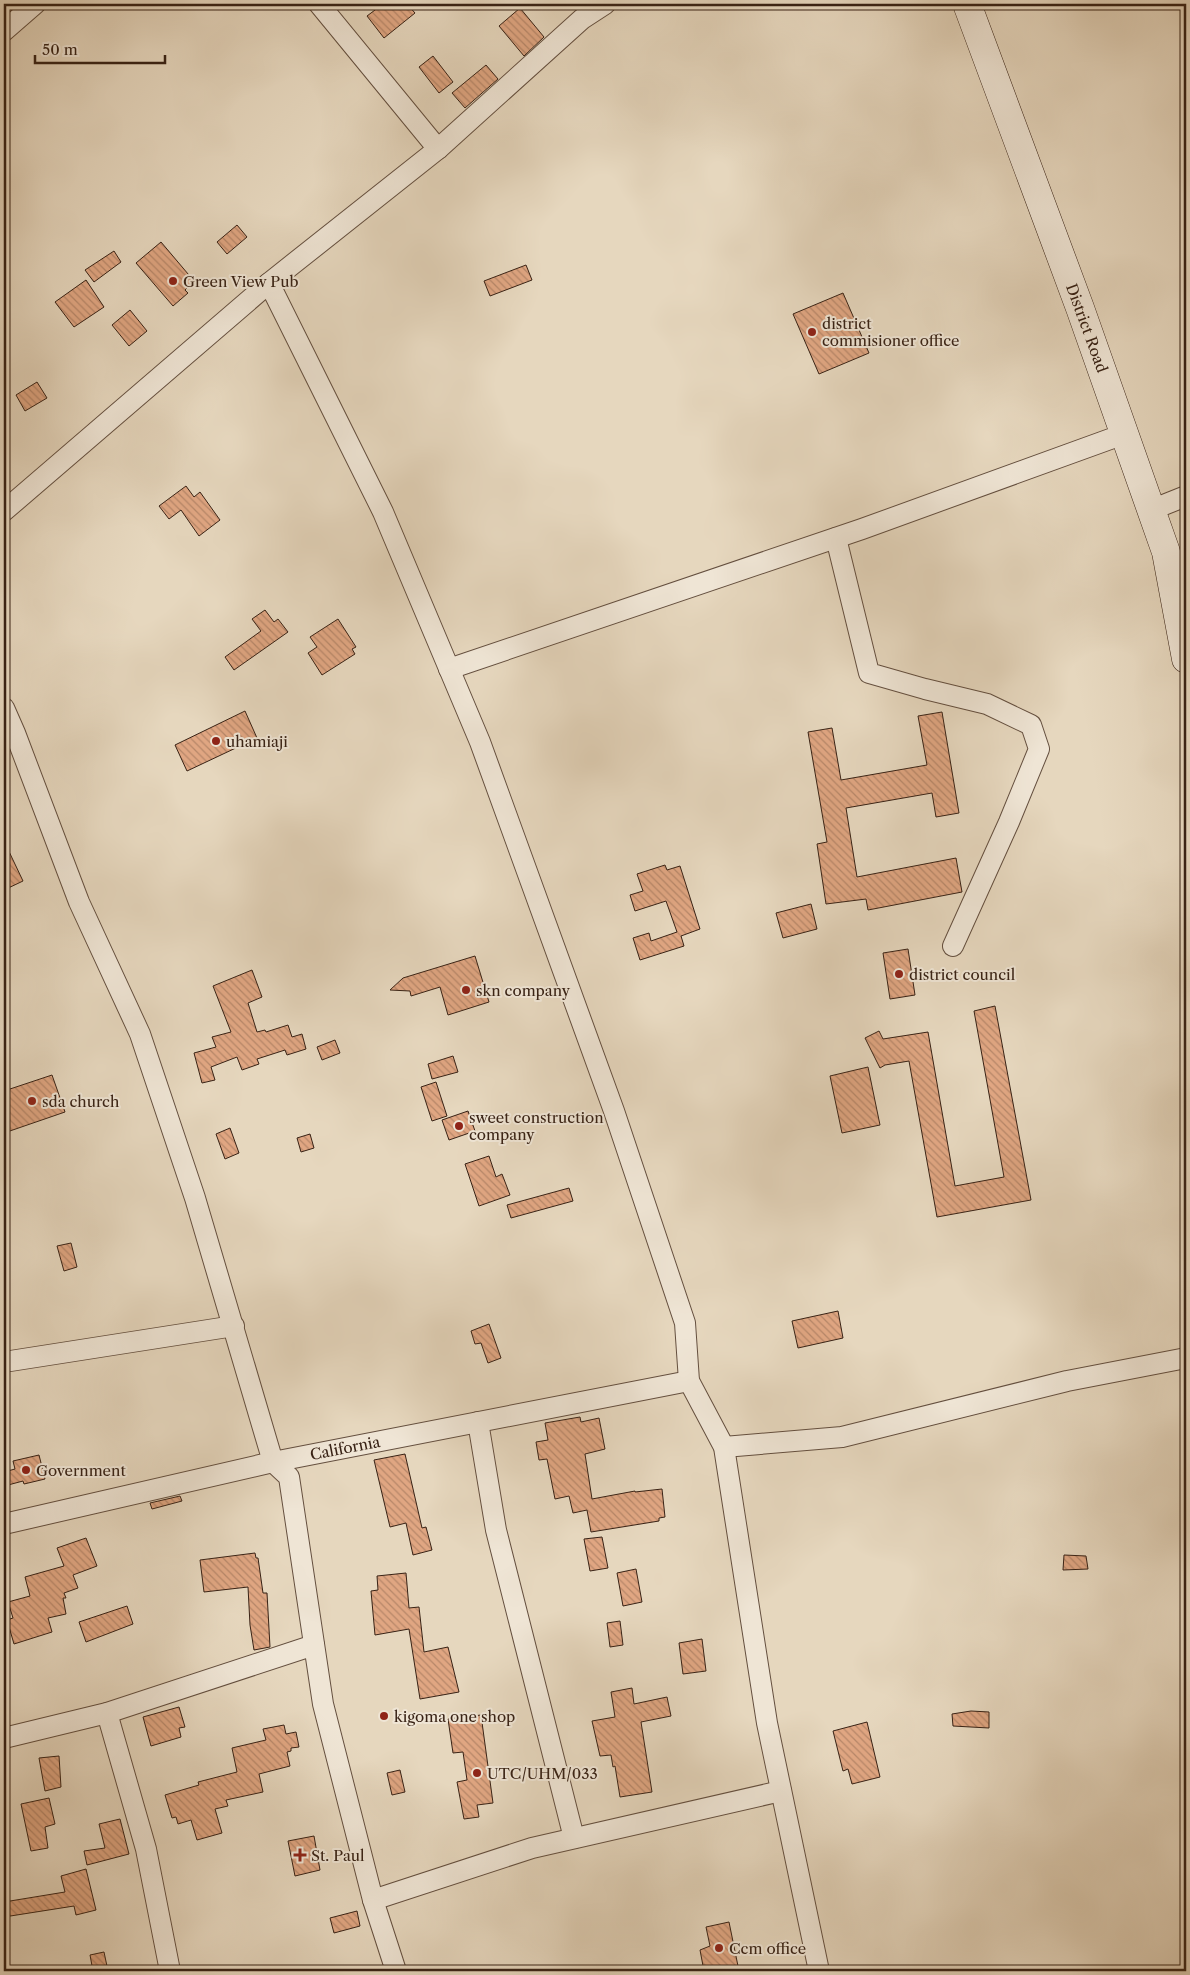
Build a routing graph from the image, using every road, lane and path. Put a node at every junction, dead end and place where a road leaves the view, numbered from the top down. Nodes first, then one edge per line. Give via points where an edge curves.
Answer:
1 (35, 4) edge
2 (319, 4) edge
3 (605, 4) edge
4 (967, 4) edge
5 (576, 11) edge
6 (4, 31) edge
7 (438, 149) junction
8 (269, 283) junction
9 (1124, 434) junction
10 (1186, 496) edge
11 (1151, 510) junction
12 (4, 511) edge
13 (836, 538) junction
14 (1186, 659) edge
15 (449, 669) junction
16 (4, 708) edge
17 (10, 736) edge
18 (953, 946) dead end
19 (234, 1326) junction
20 (1186, 1358) edge
21 (4, 1362) edge
22 (689, 1381) junction
23 (478, 1422) junction
24 (724, 1447) junction
25 (274, 1462) junction
26 (4, 1524) edge
27 (314, 1645) junction
28 (107, 1713) junction
29 (4, 1738) edge
30 (781, 1791) junction
31 (574, 1838) junction
32 (373, 1900) junction
33 (170, 1971) edge
34 (396, 1971) edge
35 (819, 1971) edge

1 - 6 street
2 - 7 street
3 - 5 street
4 - 9 street, District Road
5 - 7 street
7 - 8 street
8 - 12 street
8 - 15 street via 383,512
9 - 11 street, District Road
9 - 13 street
10 - 11 street
11 - 14 street, District Road via 1166,552
13 - 15 street
13 - 18 street via 870,673 986,704 1031,725 1039,749
15 - 22 street via 480,742 620,1129 685,1323
16 - 17 street
17 - 19 street via 79,902 140,1034
19 - 21 street
19 - 25 street
20 - 24 street via 1067,1381 842,1437
22 - 23 street, California
22 - 24 street
23 - 25 street, California
23 - 31 street via 496,1530
24 - 30 street via 767,1724
25 - 26 street, California
25 - 27 street via 289,1477
27 - 28 street
27 - 32 street via 323,1704
28 - 29 street
28 - 33 street via 146,1849
30 - 31 street
30 - 35 street
31 - 32 street via 532,1848
32 - 34 street

